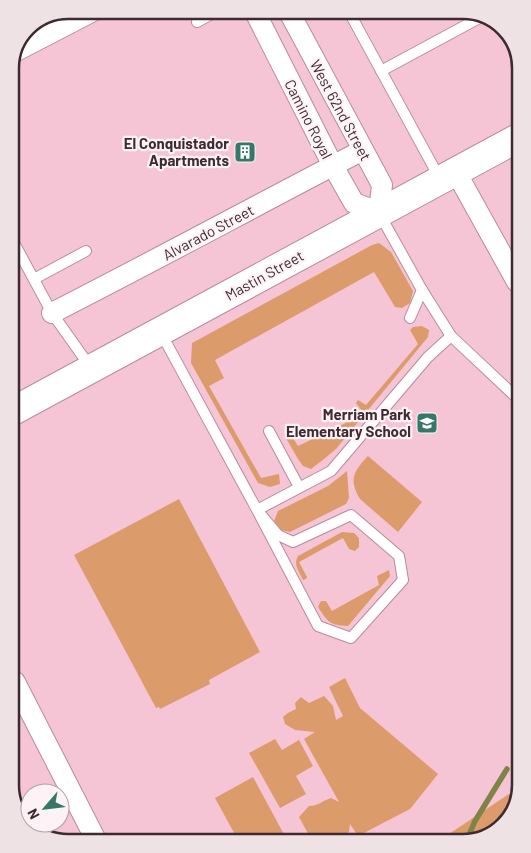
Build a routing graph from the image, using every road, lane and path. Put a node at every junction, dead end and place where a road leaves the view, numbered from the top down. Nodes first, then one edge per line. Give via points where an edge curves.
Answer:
1 (78, 19) edge
2 (202, 19) edge
3 (259, 19) edge
4 (293, 19) edge
5 (353, 19) edge
6 (475, 20) edge
7 (197, 22) dead end
8 (24, 47) edge
9 (382, 71) junction
10 (512, 141) edge
11 (363, 150) junction
12 (333, 166) junction
13 (449, 176) junction
14 (379, 212) junction
15 (86, 251) dead end
16 (19, 252) edge
17 (512, 274) edge
18 (34, 279) junction
19 (422, 290) junction
20 (52, 313) junction
21 (410, 318) dead end
22 (161, 331) junction
23 (451, 336) junction
24 (91, 369) junction
25 (512, 393) edge
26 (19, 408) edge
27 (269, 431) dead end
28 (299, 487) junction
29 (257, 510) junction
30 (19, 690) edge
31 (93, 834) edge

1 - 8 street
2 - 7 lane
3 - 12 street, Camino Royal
4 - 11 street, West 62nd Street
5 - 9 lane
6 - 9 lane
9 - 13 lane
10 - 13 street, Mastin Street
11 - 12 street, Alvarado Street
11 - 14 street, West 62nd Street via 382,185
12 - 14 street, Camino Royal via 354,203
12 - 20 street, Alvarado Street
13 - 14 street, Mastin Street
13 - 17 street
14 - 19 lane
14 - 22 street, Mastin Street
15 - 18 lane
16 - 18 lane
18 - 20 lane
19 - 21 lane
19 - 23 lane
20 - 24 lane
22 - 24 street, Mastin Street
22 - 29 lane
23 - 25 lane
23 - 28 lane via 428,357 331,472
24 - 26 street, Mastin Street
27 - 28 lane
28 - 29 lane
29 - 29 lane via 318,626 351,638 403,580 399,556 351,515 293,542 278,535
30 - 31 street

